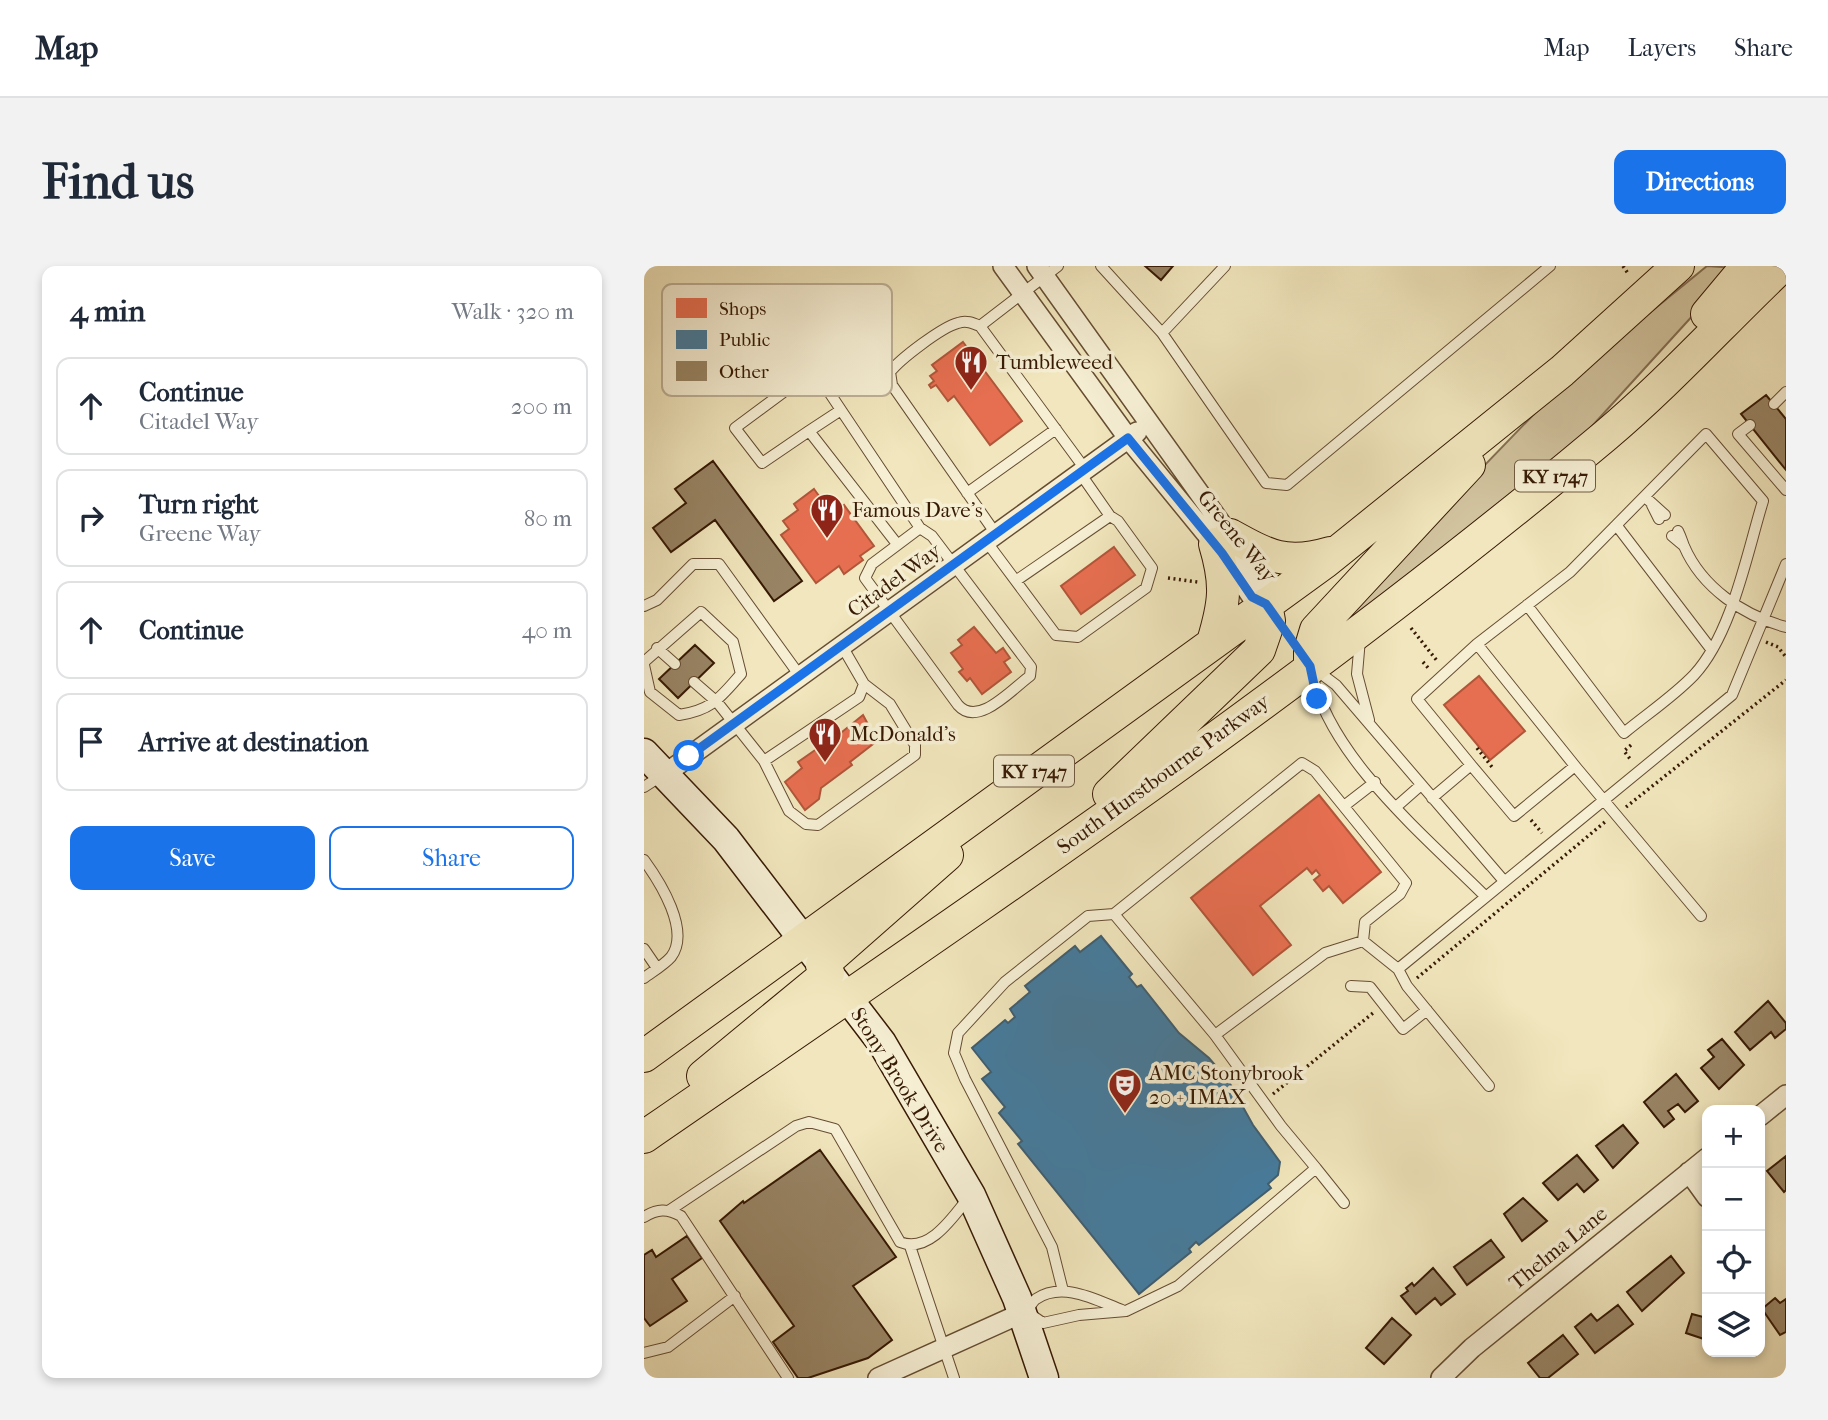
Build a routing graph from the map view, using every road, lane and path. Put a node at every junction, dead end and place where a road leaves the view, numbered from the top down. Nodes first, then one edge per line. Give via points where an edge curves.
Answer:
1 (1003, 266) edge
2 (1101, 266) edge
3 (1225, 266) edge
4 (1550, 266) edge
5 (1623, 266) edge
6 (1678, 266) edge
7 (1747, 266) edge
8 (1782, 266) edge
9 (1047, 270) edge
10 (1629, 275) dead end
11 (1023, 293) junction
12 (980, 326) junction
13 (1162, 333) junction
14 (892, 369) edge
15 (892, 385) edge
16 (1541, 387) junction
17 (1786, 392) edge
18 (777, 396) edge
19 (832, 396) edge
20 (1773, 404) dead end
21 (841, 410) junction
22 (1149, 423) junction
23 (1749, 425) dead end
24 (1056, 429) junction
25 (809, 431) junction
26 (1608, 433) junction
27 (1128, 438) junction
28 (1083, 471) junction
29 (1786, 490) edge
30 (968, 493) junction
31 (1649, 501) junction
32 (1110, 516) junction
33 (1662, 517) dead end
34 (1617, 526) junction
35 (920, 528) junction
36 (1675, 534) dead end
37 (991, 537) junction
38 (1222, 540) junction
39 (897, 544) junction
40 (1338, 551) junction
41 (954, 565) junction
42 (1785, 572) edge
43 (1168, 578) dead end
44 (1017, 580) junction
45 (1204, 583) dead end
46 (1266, 604) junction
47 (1527, 605) junction
48 (1731, 605) junction
49 (644, 606) edge
50 (889, 611) junction
51 (1762, 621) junction
52 (1364, 625) junction
53 (1786, 627) edge
54 (1411, 628) dead end
55 (1756, 637) junction
56 (1213, 642) junction
57 (1476, 644) junction
58 (842, 646) junction
59 (657, 648) junction
60 (1711, 649) junction
61 (1786, 657) edge
62 (644, 663) edge
63 (675, 664) dead end
64 (1310, 666) junction
65 (1446, 672) junction
66 (800, 676) junction
67 (1786, 680) edge
68 (694, 682) dead end
69 (864, 684) junction
70 (717, 702) junction
71 (735, 723) junction
72 (1372, 727) junction
73 (1475, 746) dead end
74 (644, 753) edge
75 (764, 761) junction
76 (1471, 765) junction
77 (1575, 766) junction
78 (1496, 776) dead end
79 (654, 780) edge
80 (1375, 782) junction
81 (1421, 785) junction
82 (1002, 794) junction
83 (1432, 798) junction
84 (1603, 800) junction
85 (1344, 806) junction
86 (1396, 807) junction
87 (1522, 810) junction
88 (1617, 814) junction
89 (1550, 843) junction
90 (644, 860) edge
91 (1030, 870) junction
92 (1504, 881) junction
93 (1485, 896) junction
94 (1114, 914) junction
95 (1701, 916) dead end
96 (802, 939) junction
97 (1363, 941) junction
98 (644, 949) edge
99 (657, 968) junction
100 (825, 969) junction
101 (1398, 969) junction
102 (644, 978) edge
103 (1351, 986) dead end
104 (1407, 986) junction
105 (849, 999) junction
106 (1384, 1004) junction
107 (1427, 1010) junction
108 (1215, 1035) junction
109 (644, 1056) edge
110 (1489, 1086) dead end
111 (1786, 1095) edge
112 (1263, 1102) junction
113 (1765, 1112) edge
114 (644, 1128) edge
115 (644, 1137) edge
116 (1702, 1162) edge
117 (1315, 1168) junction
118 (1689, 1172) junction
119 (1702, 1190) edge
120 (971, 1195) junction
121 (1344, 1203) dead end
122 (670, 1210) junction
123 (644, 1217) edge
124 (910, 1246) junction
125 (1063, 1291) junction
126 (735, 1296) junction
127 (1126, 1311) junction
128 (1025, 1312) junction
129 (946, 1346) junction
130 (644, 1353) edge
131 (788, 1378) edge
132 (878, 1378) edge
133 (954, 1378) edge
134 (1044, 1378) edge
135 (1441, 1378) edge

1 - 11 street, Greene Way
2 - 13 lane
3 - 13 lane
4 - 13 lane via 1287,485 1266,483
5 - 10 path
6 - 16 main road, KY 1747
7 - 26 main road
8 - 26 main road, South Hurstbourne Parkway / KY 1747
9 - 11 lane
9 - 22 street, Greene Way
11 - 12 lane
11 - 27 street, Greene Way
12 - 14 lane via 957,323
12 - 24 lane
15 - 30 lane
16 - 40 main road, KY 1747
16 - 64 main road via 1317,630
17 - 20 lane
18 - 25 lane via 735,428 762,463
19 - 21 lane
21 - 25 lane
21 - 35 lane
22 - 27 street, Citadel Way
22 - 38 street, Greene Way
23 - 29 lane via 1738,434
24 - 28 lane
24 - 30 lane
25 - 39 lane
26 - 52 main road, South Hurstbourne Parkway / KY 1747
27 - 28 street, Citadel Way
27 - 38 street, Greene Way
28 - 32 lane
28 - 37 street, Citadel Way
30 - 37 lane
31 - 33 lane
31 - 34 lane
31 - 48 lane via 1679,458 1706,434 1763,501
32 - 44 lane
32 - 44 lane via 1152,569 1146,588 1078,637 1056,635
34 - 47 lane via 1570,572
34 - 60 lane
35 - 39 lane
35 - 41 lane
36 - 48 lane
37 - 41 street, Citadel Way
37 - 44 lane
38 - 40 main road via 1287,560
38 - 46 street, Greene Way via 1265,585
38 - 56 main road via 1225,593
39 - 50 lane via 872,564 865,578
40 - 46 main road, KY 1747
41 - 50 street, Citadel Way
41 - 50 lane via 1031,667 1030,676 981,713 963,710
42 - 51 lane
43 - 45 path
46 - 56 main road, KY 1747
46 - 64 main road
46 - 91 main road via 1269,621 1259,650
47 - 57 lane
47 - 60 lane via 1624,733 1695,674
48 - 51 lane
48 - 60 lane
49 - 66 lane via 657,600 693,564 719,564
50 - 58 street, Citadel Way
51 - 53 lane
51 - 55 lane
52 - 64 main road, South Hurstbourne Parkway / KY 1747
52 - 72 lane via 1357,674
54 - 65 path
55 - 61 path
55 - 84 lane via 1732,695
56 - 82 main road, KY 1747
57 - 65 lane
57 - 77 lane
58 - 66 street, Citadel Way
58 - 69 lane
59 - 62 lane
59 - 63 lane
59 - 70 lane via 701,611 733,642 741,674
62 - 70 lane via 650,692 679,715 700,712
64 - 72 lane via 1336,685
64 - 80 lane via 1317,699 1338,736
64 - 91 main road, South Hurstbourne Parkway / KY 1747
65 - 76 lane via 1417,699
66 - 71 street, Citadel Way
67 - 88 path
68 - 70 lane
69 - 75 lane via 859,697
69 - 75 lane via 890,704 915,744 912,760 818,825 806,824 789,811
70 - 71 lane
71 - 75 lane
71 - 79 street, Citadel Way
72 - 81 lane
73 - 78 path
74 - 79 street, Stony Brook Drive
76 - 83 lane
76 - 87 lane via 1514,816
77 - 84 lane
77 - 87 lane
79 - 96 street, Stony Brook Drive via 726,839
80 - 85 lane
80 - 86 lane
81 - 83 lane
81 - 86 lane
82 - 96 main road, KY 1747
82 - 100 main road via 937,866
83 - 92 lane
84 - 88 lane
84 - 89 lane
85 - 94 lane via 1315,771 1302,763
85 - 97 lane via 1406,883 1400,894 1365,922
86 - 93 lane
87 - 89 path
88 - 95 lane
88 - 104 path
89 - 92 lane
90 - 99 lane via 664,887 676,923 676,947
91 - 105 main road, South Hurstbourne Parkway / KY 1747
92 - 93 lane
93 - 101 lane
94 - 108 lane
94 - 125 lane via 1088,916 1005,982 958,1033 954,1053 1052,1247
96 - 100 street, Stony Brook Drive
96 - 109 main road, KY 1747
97 - 101 lane
97 - 108 lane via 1325,953
98 - 99 lane
99 - 102 lane
100 - 105 street, Stony Brook Drive
100 - 114 main road
101 - 104 lane
103 - 106 lane via 1370,987
104 - 107 lane
105 - 115 main road, South Hurstbourne Parkway / KY 1747
105 - 120 street, Stony Brook Drive via 882,1043
106 - 107 lane via 1403,1030
106 - 112 path
107 - 110 lane
108 - 112 lane
111 - 113 street
112 - 117 lane
116 - 118 street, Thelma Lane
117 - 121 lane
117 - 127 lane via 1178,1286
118 - 119 street
118 - 135 street, Thelma Lane
120 - 124 lane via 936,1233
120 - 128 street, Stony Brook Drive
122 - 123 lane
122 - 124 lane via 796,1126 824,1124 835,1129 900,1242
122 - 126 lane via 681,1216
124 - 129 lane
125 - 127 lane
125 - 128 lane via 1036,1299
126 - 130 lane via 668,1347
126 - 131 lane
127 - 128 lane via 1043,1324
128 - 129 street
128 - 134 street, Stony Brook Drive
129 - 132 street
129 - 133 lane

